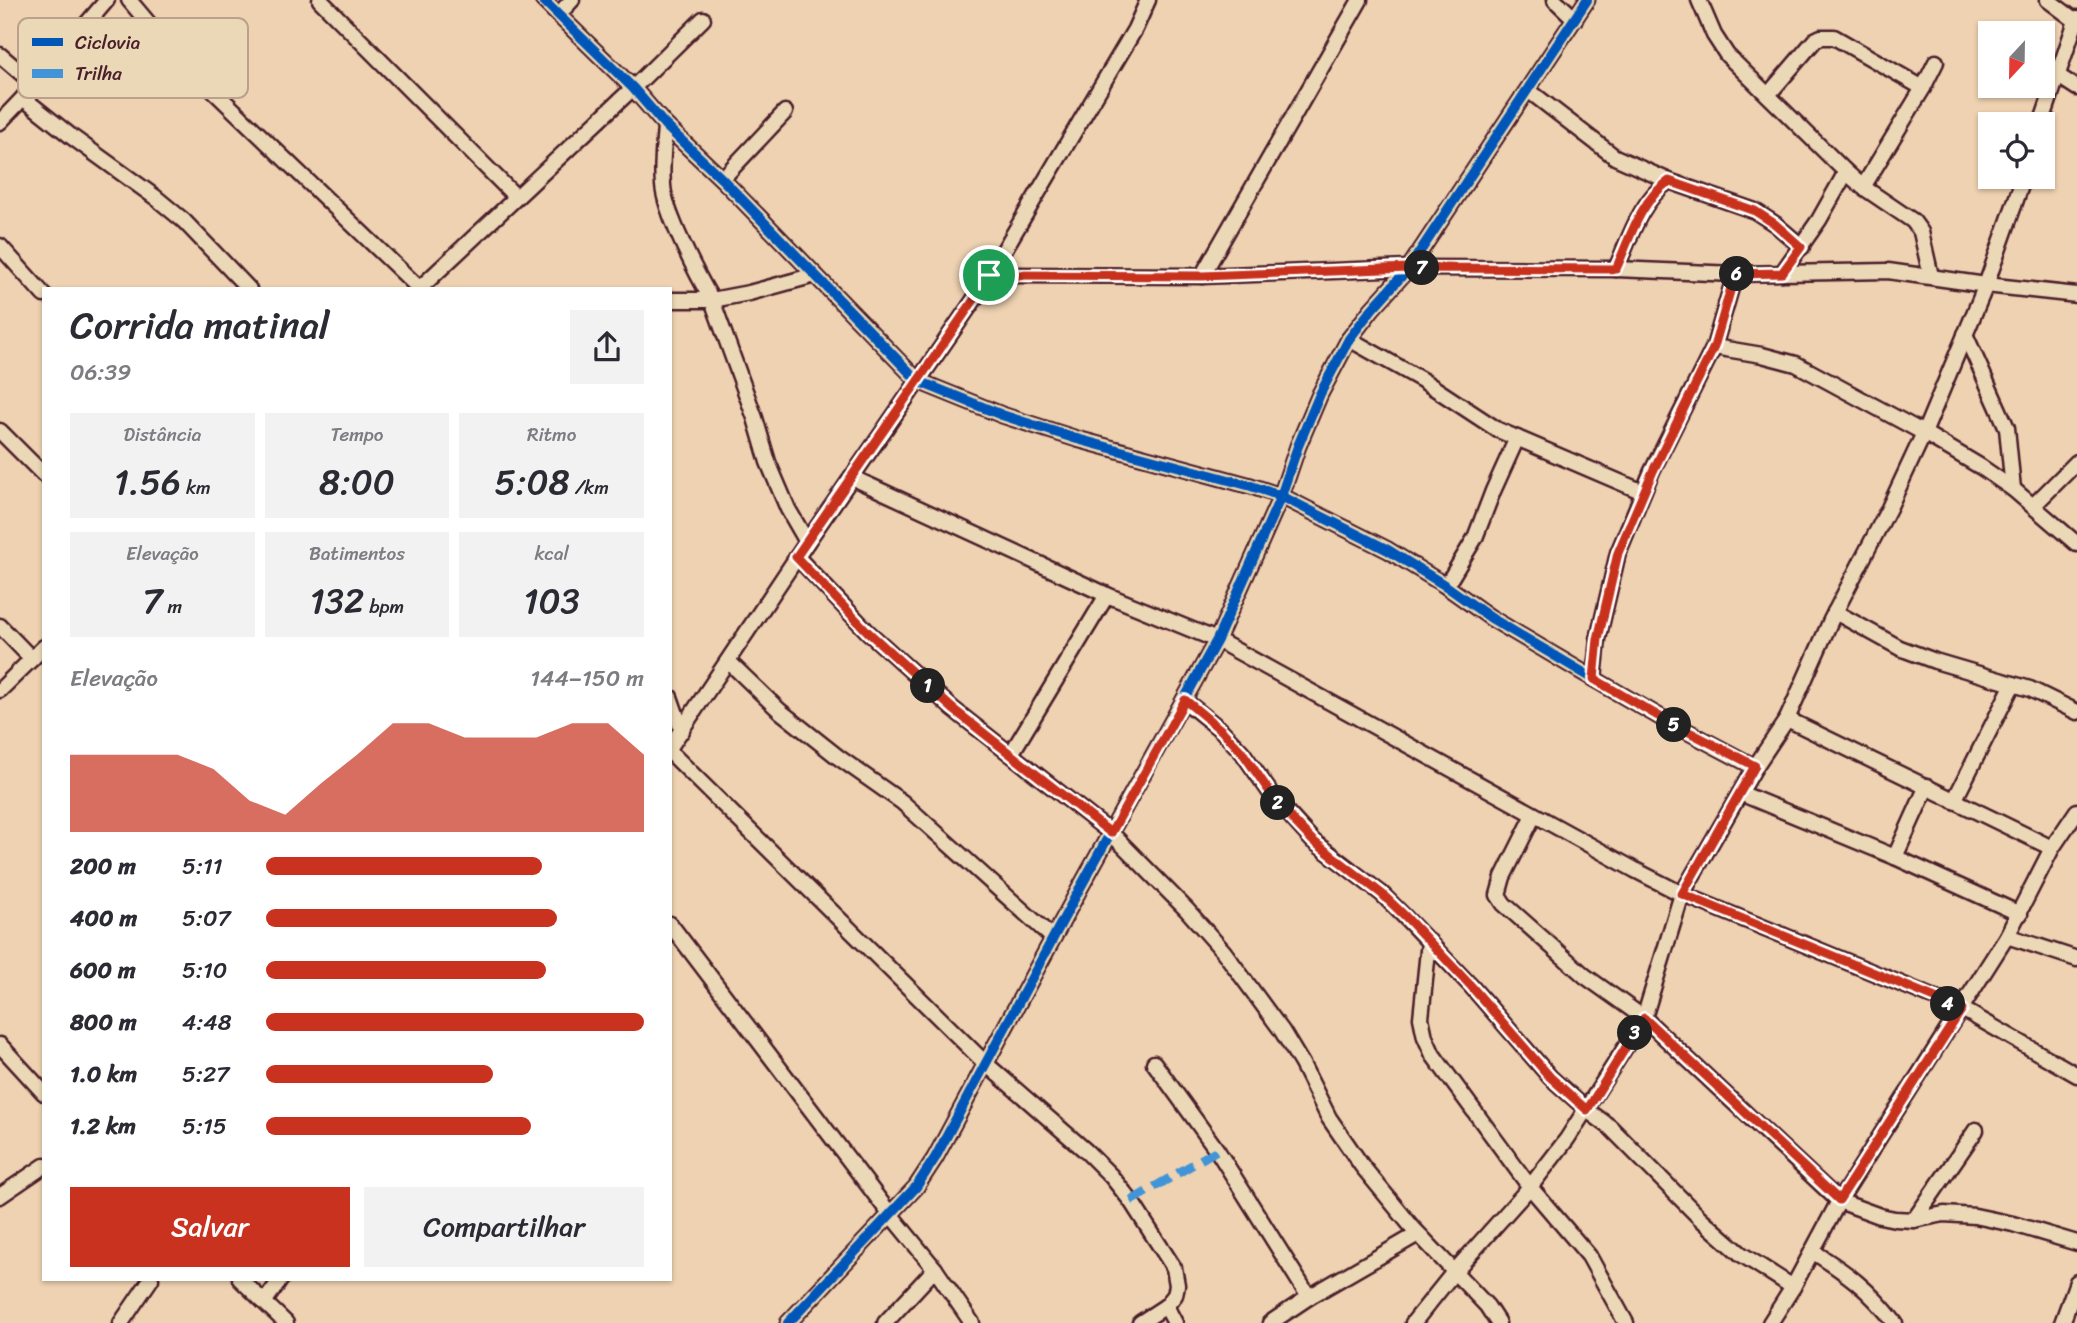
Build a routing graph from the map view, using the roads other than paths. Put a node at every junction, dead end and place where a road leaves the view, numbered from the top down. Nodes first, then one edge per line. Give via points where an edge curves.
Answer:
1 (107, 0) edge
2 (130, 0) edge
3 (320, 0) edge
4 (543, 0) edge
5 (572, 0) edge
6 (1148, 0) edge
7 (1360, 0) edge
8 (1555, 0) edge
9 (1587, 0) edge
10 (1699, 0) edge
11 (2048, 0) edge
12 (558, 15) junction
13 (92, 18) edge
14 (145, 18) edge
15 (703, 19) dead end
16 (1575, 19) junction
17 (2076, 20) edge
18 (0, 54) edge
19 (1936, 62) dead end
20 (18, 70) edge
21 (2057, 75) junction
22 (633, 88) junction
23 (1923, 88) junction
24 (2077, 88) edge
25 (1528, 90) junction
26 (1768, 95) junction
27 (23, 98) joint
28 (221, 98) edge
29 (785, 112) dead end
30 (2045, 112) edge
31 (0, 122) edge
32 (665, 125) junction
33 (1846, 172) junction
34 (722, 179) junction
35 (1669, 181) junction
36 (1863, 187) junction
37 (2020, 189) edge
38 (516, 197) junction
39 (0, 246) edge
40 (1801, 247) junction
41 (1409, 268) junction
42 (1616, 269) junction
43 (1782, 273) junction
44 (1735, 274) junction
45 (815, 275) junction
46 (989, 275) junction
47 (1202, 276) junction
48 (1931, 276) junction
49 (1986, 285) junction
50 (248, 287) edge
51 (417, 287) edge
52 (421, 287) edge
53 (42, 293) edge
54 (2077, 295) edge
55 (672, 300) edge
56 (712, 300) junction
57 (1965, 334) junction
58 (1349, 339) junction
59 (1714, 347) junction
60 (918, 381) junction
61 (0, 431) edge
62 (1924, 432) junction
63 (1517, 438) junction
64 (2077, 462) edge
65 (42, 473) edge
66 (851, 477) junction
67 (2012, 489) junction
68 (1643, 492) junction
69 (1281, 496) junction
70 (2033, 506) junction
71 (807, 542) junction
72 (2077, 544) edge
73 (796, 557) junction
74 (1446, 586) junction
75 (1107, 595) junction
76 (1835, 612) junction
77 (0, 626) edge
78 (1217, 640) junction
79 (42, 649) edge
80 (32, 659) junction
81 (729, 661) junction
82 (1594, 679) junction
83 (2013, 684) junction
84 (0, 690) edge
85 (1185, 700) junction
86 (672, 703) edge
87 (2077, 712) edge
88 (1787, 719) junction
89 (681, 730) junction
90 (672, 746) edge
91 (672, 752) edge
92 (1011, 754) junction
93 (1755, 766) junction
94 (1927, 786) junction
95 (1740, 793) junction
96 (1954, 801) junction
97 (2077, 811) edge
98 (1534, 815) junction
99 (1111, 833) junction
100 (2052, 848) junction
101 (1895, 857) junction
102 (1682, 894) junction
103 (2020, 914) junction
104 (672, 928) edge
105 (2007, 936) junction
106 (1053, 938) junction
107 (1429, 941) junction
108 (2077, 959) edge
109 (1962, 1009) junction
110 (1644, 1018) junction
111 (0, 1045) edge
112 (985, 1063) junction
113 (1154, 1063) dead end
114 (2077, 1075) edge
115 (42, 1091) edge
116 (1587, 1110) junction
117 (1976, 1130) dead end
118 (42, 1167) edge
119 (1530, 1187) junction
120 (0, 1196) edge
121 (1839, 1200) junction
122 (890, 1214) junction
123 (1914, 1220) junction
124 (1418, 1234) junction
125 (2077, 1243) edge
126 (1812, 1251) junction
127 (935, 1269) junction
128 (1454, 1272) junction
129 (150, 1281) edge
130 (242, 1281) edge
131 (280, 1281) edge
132 (2077, 1282) edge
133 (1793, 1287) junction
134 (1309, 1297) junction
135 (265, 1301) junction
136 (1166, 1306) junction
137 (121, 1323) edge
138 (286, 1323) edge
139 (788, 1323) edge
140 (886, 1323) edge
141 (972, 1323) edge
142 (1140, 1323) edge
143 (1175, 1323) edge
144 (1270, 1323) edge
145 (1413, 1323) edge
146 (1498, 1323) edge
147 (1626, 1323) edge
148 (1770, 1323) edge
149 (1895, 1323) edge
150 (2062, 1323) edge

1 - 13 street
2 - 14 street
3 - 38 street
4 - 12 street
5 - 12 street
6 - 46 street
7 - 47 street
8 - 16 street
9 - 16 street
10 - 26 street via 1727,55
11 - 17 street
12 - 22 street
15 - 22 street
16 - 25 street
17 - 21 street
18 - 20 street
19 - 23 street
21 - 24 street
21 - 30 street
22 - 32 street
22 - 38 street
23 - 26 street via 1834,37 1822,37
23 - 36 street
25 - 35 street via 1615,157
25 - 41 street
26 - 33 street
27 - 31 street
27 - 50 street via 184,221
28 - 51 street
29 - 34 street
32 - 34 street
32 - 56 street via 663,187 667,205
33 - 36 street
33 - 40 street
34 - 45 street
35 - 40 street via 1755,211
35 - 42 street via 1646,202
36 - 48 street via 1913,221 1921,232
37 - 49 street
38 - 52 street
39 - 53 street
40 - 43 street
41 - 42 street
41 - 47 street
41 - 58 street
42 - 44 street
43 - 44 street
43 - 48 street via 1888,271
44 - 59 street
45 - 56 street
45 - 60 street
46 - 47 street
46 - 60 street
48 - 49 street
49 - 54 street
49 - 57 street
55 - 56 street
56 - 71 street via 768,462
57 - 62 street
57 - 67 street via 2007,428
58 - 63 street
58 - 69 street via 1320,394
59 - 62 street via 1797,364
59 - 68 street
60 - 66 street
60 - 69 street via 1077,439
61 - 65 street
62 - 67 street
62 - 76 street
63 - 68 street
63 - 74 street via 1475,538
64 - 70 street
66 - 71 street
66 - 75 street
67 - 70 street
68 - 82 street via 1618,553 1600,626
69 - 74 street via 1388,550
69 - 78 street
70 - 72 street
71 - 73 street
73 - 81 street
73 - 92 street via 868,632
74 - 82 street
75 - 78 street
75 - 92 street
76 - 83 street via 1900,648
76 - 88 street
77 - 80 street
78 - 85 street
78 - 98 street
79 - 80 street
80 - 84 street
81 - 89 street
81 - 106 street via 780,711 902,802
82 - 93 street
83 - 87 street
83 - 96 street
85 - 99 street
85 - 107 street via 1242,752 1274,798 1313,841 1382,894
86 - 89 street
88 - 93 street
88 - 94 street
89 - 90 street
91 - 112 street
92 - 99 street
93 - 95 street
94 - 96 street
94 - 101 street
95 - 101 street
95 - 102 street
96 - 100 street
97 - 100 street
98 - 102 street
98 - 110 street via 1498,895 1525,925 1585,976
99 - 106 street
99 - 124 street via 1232,963 1282,1031 1329,1118 1362,1167
100 - 103 street
101 - 103 street
102 - 109 street
102 - 110 street
103 - 105 street
104 - 122 street
105 - 108 street
105 - 109 street
106 - 112 street
107 - 116 street via 1550,1077
107 - 119 street via 1421,1018 1425,1037 1433,1055
109 - 114 street
109 - 121 street
110 - 116 street
110 - 121 street
111 - 115 street
112 - 122 street via 926,1172
112 - 136 street via 1086,1151 1131,1201 1174,1268 1175,1296
113 - 134 street via 1250,1200
116 - 119 street
116 - 133 street via 1741,1254
117 - 123 street
118 - 120 street
119 - 128 street
119 - 147 street via 1589,1256
121 - 123 street via 1880,1216
121 - 126 street
122 - 127 street
122 - 139 street
123 - 125 street via 1944,1214 1975,1216
124 - 128 street
124 - 134 street
126 - 133 street
126 - 149 street via 1866,1289
127 - 140 street
127 - 141 street
128 - 145 street
128 - 146 street
129 - 137 street
130 - 135 street
131 - 135 street
132 - 150 street
133 - 148 street
134 - 144 street
135 - 138 street
136 - 142 street
136 - 143 street

